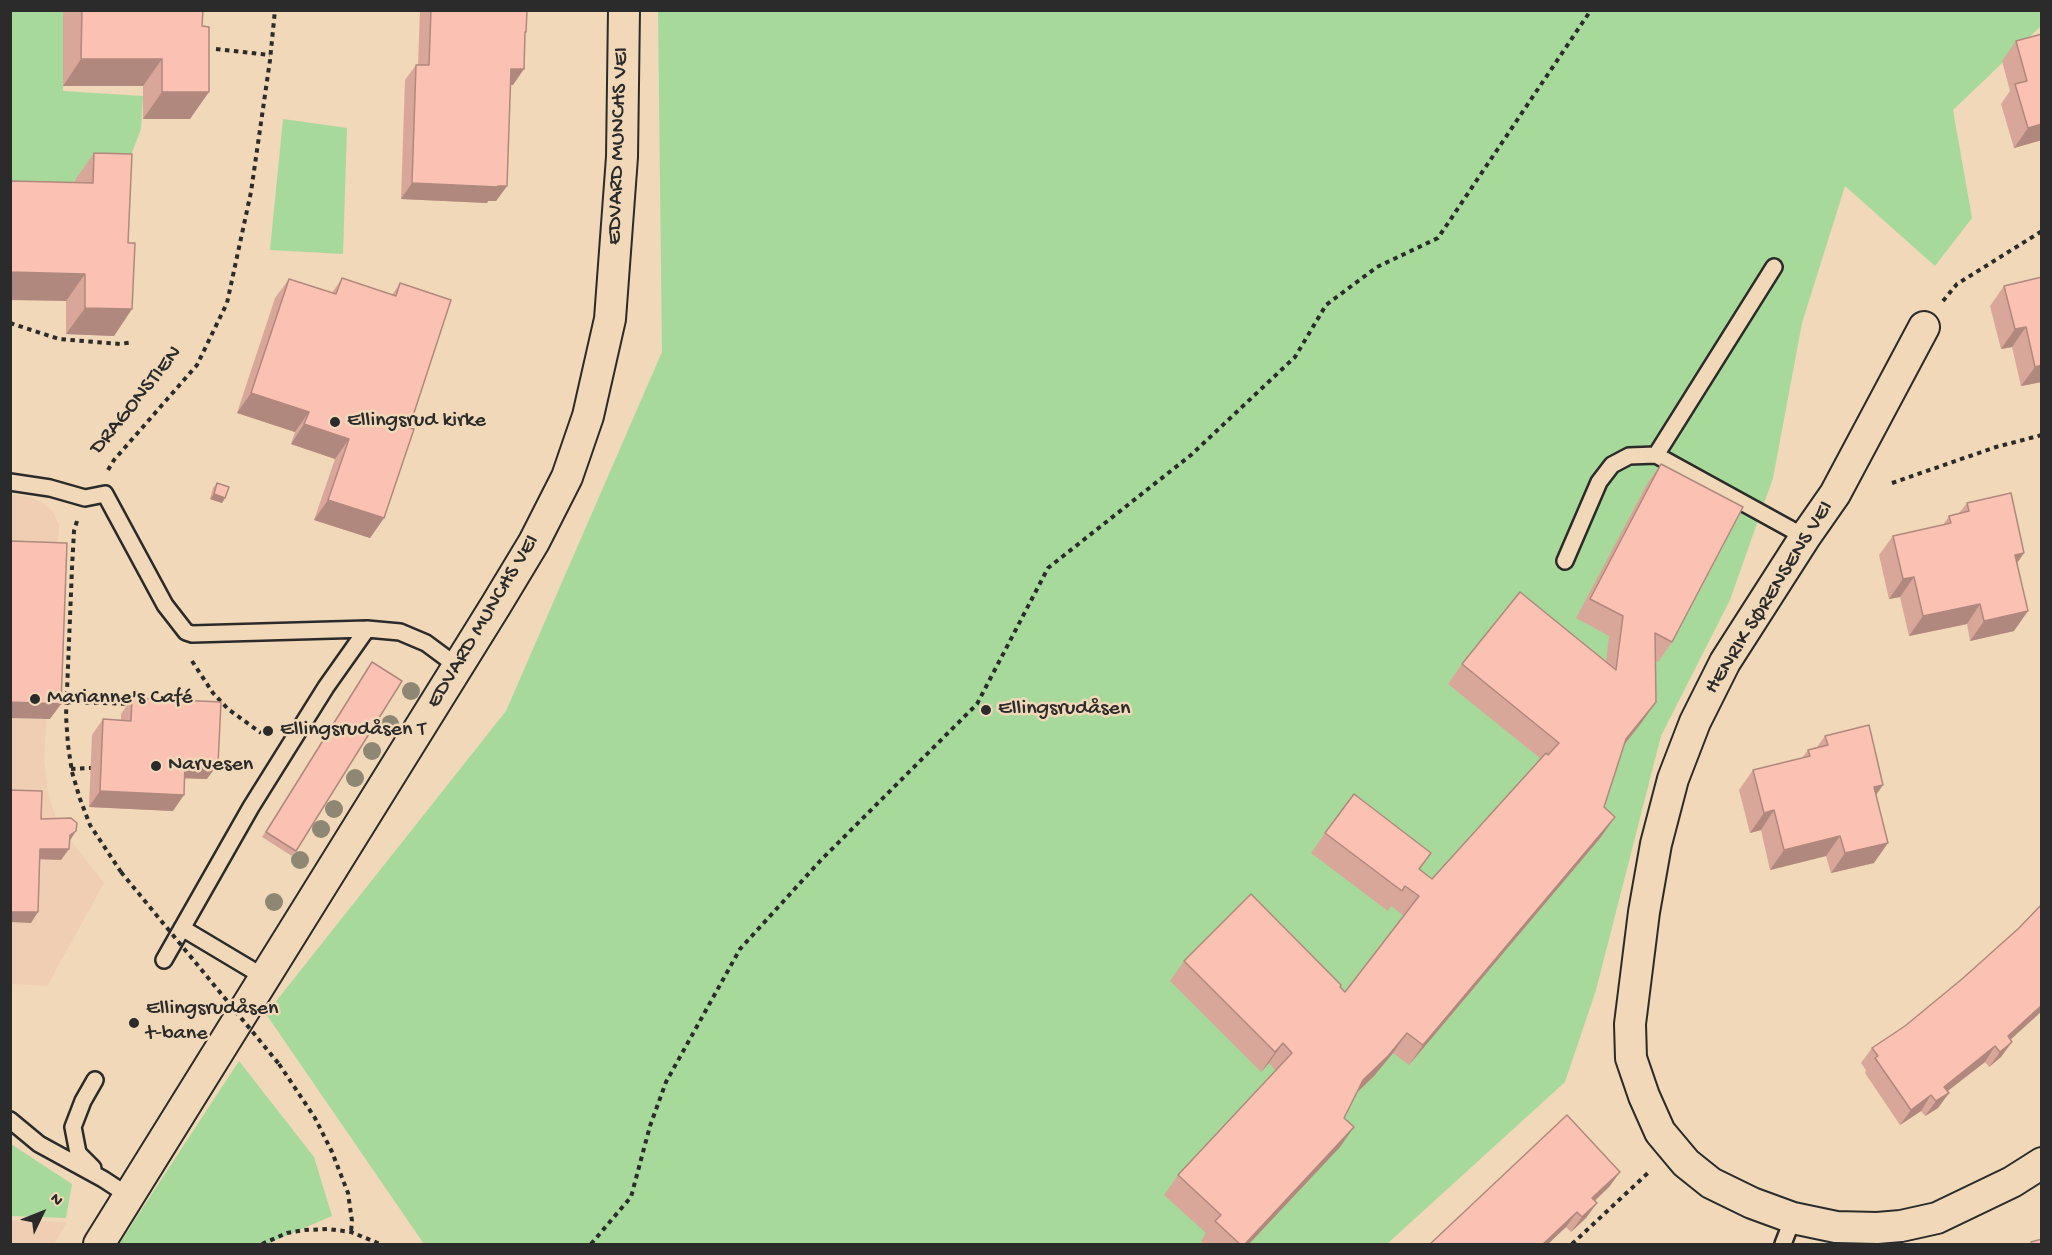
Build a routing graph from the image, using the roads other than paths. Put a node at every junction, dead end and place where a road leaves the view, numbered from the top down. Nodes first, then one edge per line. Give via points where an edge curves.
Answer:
1 (624, 10) edge
2 (1774, 267) dead end
3 (1924, 327) road end
4 (1656, 455) junction
5 (10, 482) edge
6 (1805, 537) junction
7 (1566, 561) dead end
8 (367, 629) junction
9 (458, 666) junction
10 (182, 928) junction
11 (164, 960) dead end
12 (264, 977) junction
13 (95, 1080) dead end
14 (10, 1120) edge
15 (2042, 1163) edge
16 (103, 1179) junction
17 (129, 1196) junction
18 (1788, 1231) edge
19 (1902, 1235) edge
20 (99, 1245) edge

1 - 9 street, EDVARD MUNCHS VEI via 622,157 610,319 588,416 567,477 534,543
2 - 4 lane
3 - 6 street, HENRIK SØRENSENS VEI via 1840,486
4 - 6 lane
4 - 7 lane via 1629,456 1612,465 1599,482
5 - 8 lane, DRAGONSTIEN via 85,498 105,494 165,605 186,632
6 - 18 street, HENRIK SØRENSENS VEI via 1725,662 1695,722 1673,779 1644,912 1630,1024 1631,1058 1660,1132 1710,1183 1752,1203
8 - 9 lane via 400,632 426,643
8 - 10 lane via 251,807
9 - 12 street, EDVARD MUNCHS VEI
10 - 11 lane
10 - 12 lane
12 - 17 street, EDVARD MUNCHS VEI
13 - 16 lane via 73,1127 78,1153
14 - 16 lane via 39,1143
15 - 19 street, HENRIK SØRENSENS VEI via 2012,1182
16 - 17 lane
17 - 20 street, EDVARD MUNCHS VEI
18 - 19 street, HENRIK SØRENSENS VEI via 1877,1228

